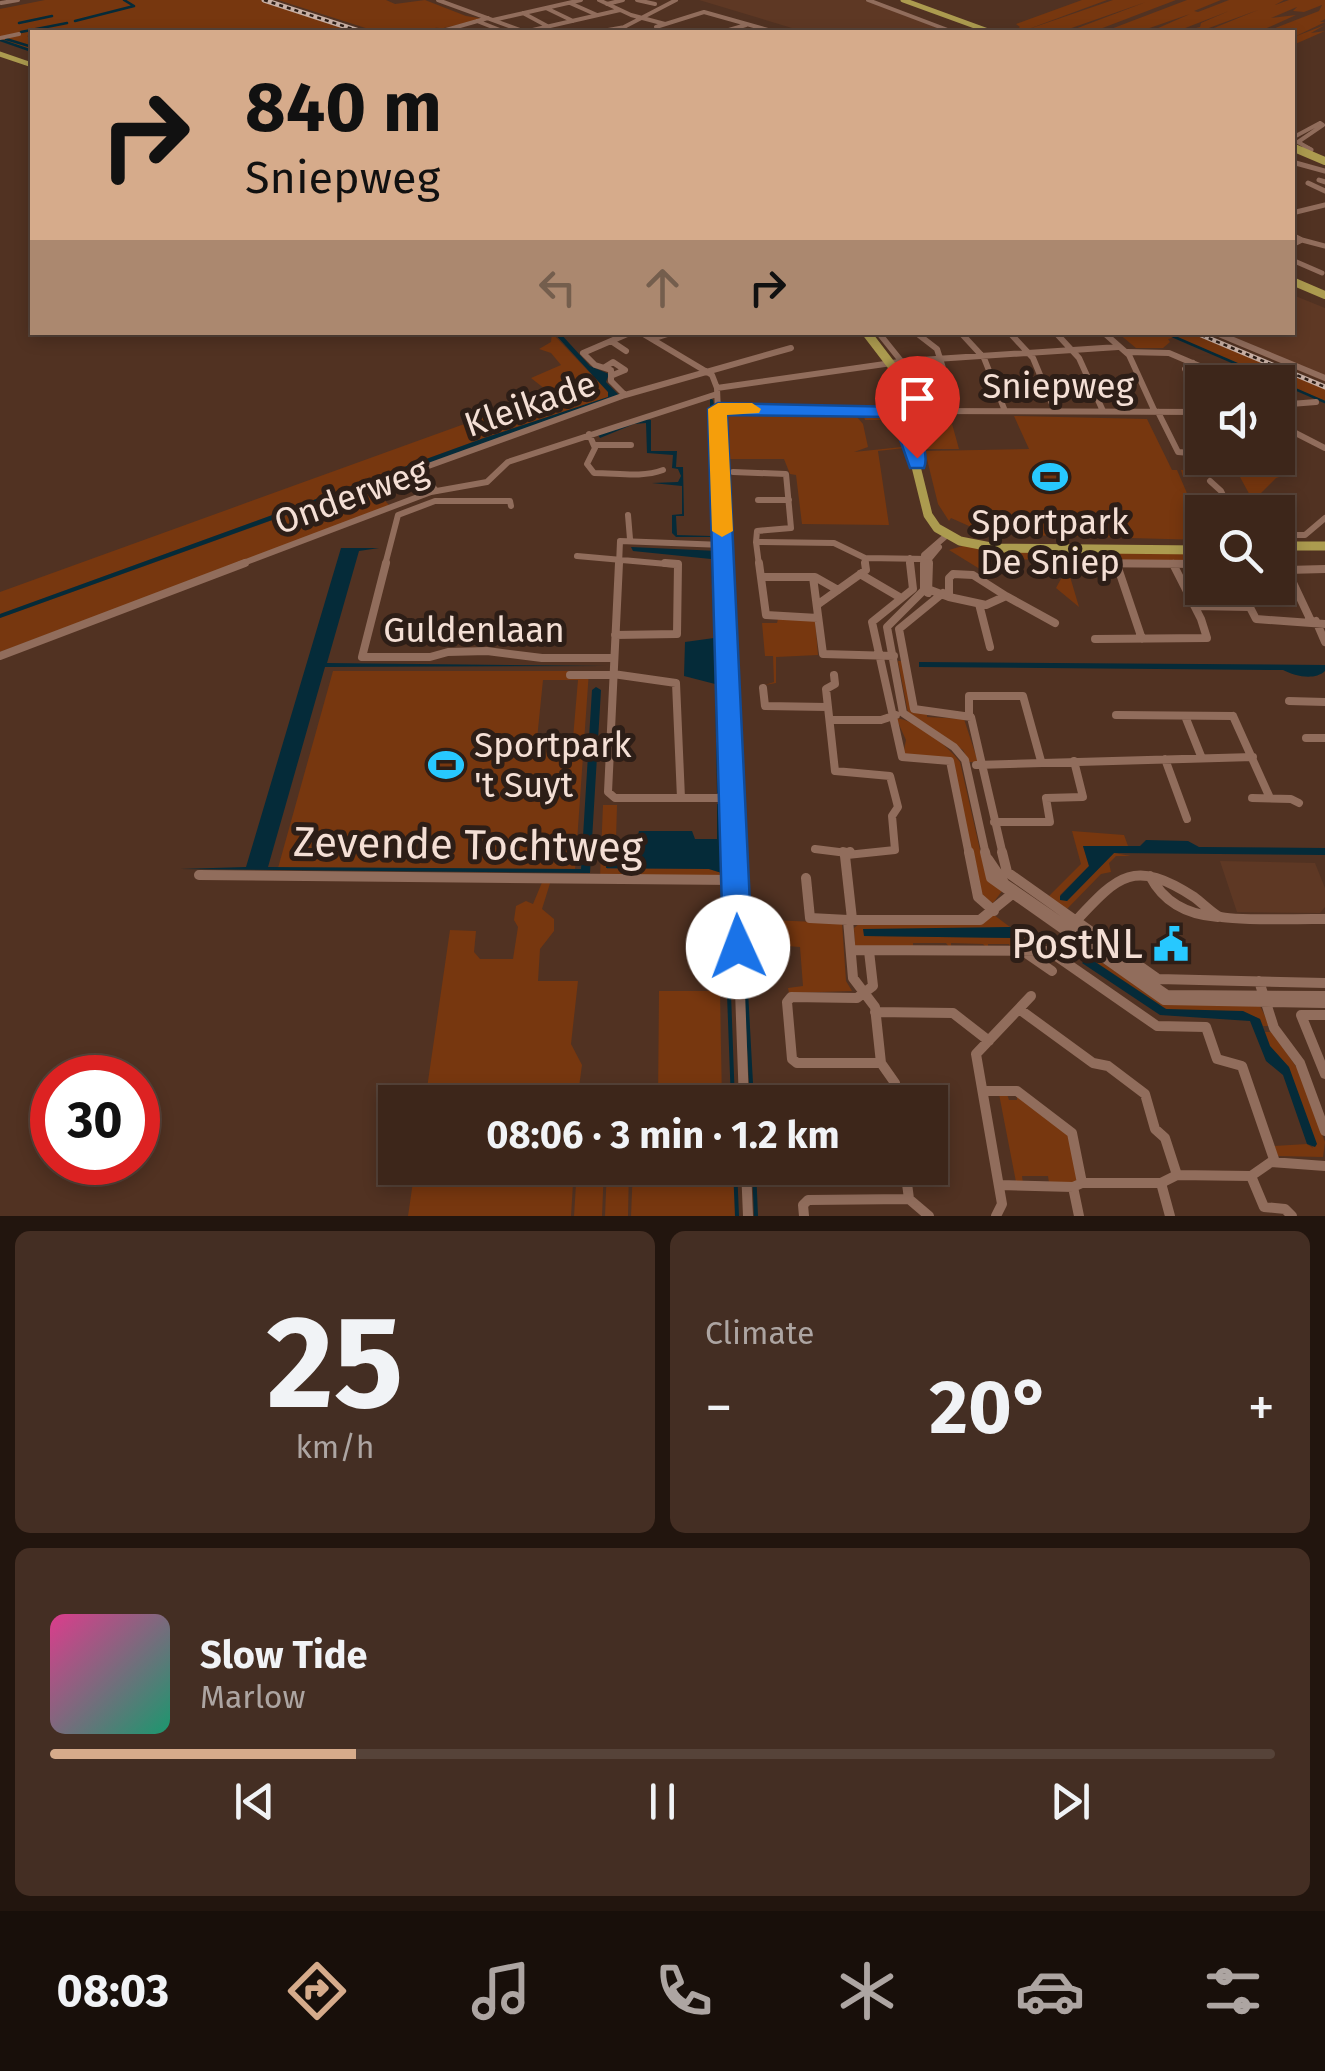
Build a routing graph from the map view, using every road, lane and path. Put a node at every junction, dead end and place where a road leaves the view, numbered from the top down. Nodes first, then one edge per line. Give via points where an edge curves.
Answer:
1 (18, 0) edge
2 (438, 0) edge
3 (582, 0) edge
4 (599, 0) edge
5 (623, 0) edge
6 (638, 0) edge
7 (676, 0) edge
8 (868, 0) edge
9 (903, 0) edge
10 (570, 2) junction
11 (1, 4) edge
12 (607, 4) junction
13 (655, 4) dead end
14 (548, 7) junction
15 (524, 10) junction
16 (620, 10) junction
17 (597, 16) junction
18 (492, 18) junction
19 (641, 18) junction
20 (573, 21) junction
21 (477, 22) junction
22 (665, 24) junction
23 (749, 24) junction
24 (548, 26) junction
25 (447, 30) edge
26 (499, 30) edge
27 (520, 30) edge
28 (533, 30) edge
29 (630, 30) edge
30 (664, 30) edge
31 (730, 30) edge
32 (769, 30) edge
33 (948, 30) edge
34 (986, 30) edge
35 (18, 34) dead end
36 (0, 38) edge
37 (0, 54) edge
38 (30, 64) edge
39 (1322, 121) edge
40 (1295, 140) edge
41 (1295, 144) edge
42 (1311, 150) dead end
43 (1325, 161) edge
44 (1295, 163) edge
45 (1325, 171) edge
46 (1308, 183) dead end
47 (1325, 191) edge
48 (1325, 205) edge
49 (1295, 212) edge
50 (1313, 244) edge
51 (1307, 252) dead end
52 (1295, 261) edge
53 (1322, 273) dead end
54 (1295, 281) edge
55 (1325, 294) edge
56 (625, 335) edge
57 (647, 335) edge
58 (869, 335) edge
59 (880, 335) edge
60 (920, 335) edge
61 (963, 335) edge
62 (1012, 335) edge
63 (1058, 335) edge
64 (1106, 335) edge
65 (1221, 335) edge
66 (612, 341) junction
67 (1118, 347) junction
68 (791, 348) dead end
69 (626, 351) dead end
70 (1075, 352) junction
71 (1126, 352) junction
72 (1031, 355) junction
73 (986, 358) junction
74 (942, 360) junction
75 (1192, 363) junction
76 (1190, 365) edge
77 (1197, 365) edge
78 (895, 366) junction
79 (707, 372) junction
80 (1325, 378) edge
81 (717, 391) junction
82 (625, 395) junction
83 (1316, 402) dead end
84 (1295, 404) edge
85 (904, 410) junction
86 (956, 410) junction
87 (1006, 410) junction
88 (1055, 411) junction
89 (1103, 411) junction
90 (718, 412) junction
91 (1157, 412) junction
92 (1185, 412) edge
93 (1295, 433) edge
94 (589, 434) junction
95 (595, 444) junction
96 (630, 445) dead end
97 (1325, 448) edge
98 (1185, 453) edge
99 (663, 470) dead end
100 (591, 471) junction
101 (733, 472) dead end
102 (581, 481) dead end
103 (1210, 481) dead end
104 (436, 491) junction
105 (1223, 495) edge
106 (758, 500) dead end
107 (788, 500) junction
108 (511, 506) dead end
109 (628, 516) dead end
110 (1325, 518) edge
111 (952, 535) junction
112 (1295, 535) edge
113 (722, 539) junction
114 (630, 540) junction
115 (756, 542) junction
116 (1185, 548) edge
117 (1295, 548) edge
118 (1325, 548) edge
119 (577, 556) dead end
120 (619, 556) junction
121 (866, 558) junction
122 (910, 558) junction
123 (926, 559) junction
124 (1074, 563) dead end
125 (1172, 564) junction
126 (1185, 564) edge
127 (1118, 565) junction
128 (1295, 570) edge
129 (1325, 570) edge
130 (860, 574) junction
131 (764, 577) junction
132 (813, 577) junction
133 (1295, 583) edge
134 (928, 589) junction
135 (838, 590) junction
136 (946, 595) junction
137 (1006, 596) junction
138 (901, 598) junction
139 (980, 604) junction
140 (816, 605) junction
141 (1195, 606) junction
142 (1249, 606) joint
143 (818, 618) junction
144 (1318, 622) edge
145 (1054, 623) dead end
146 (615, 634) junction
147 (1095, 639) dead end
148 (1142, 639) junction
149 (1324, 642) edge
150 (990, 647) dead end
151 (0, 656) edge
152 (878, 656) junction
153 (892, 656) junction
154 (904, 657) junction
155 (614, 658) junction
156 (570, 675) dead end
157 (613, 675) junction
158 (834, 675) dead end
159 (763, 688) dead end
160 (1289, 701) dead end
161 (1325, 702) edge
162 (827, 707) junction
163 (902, 713) junction
164 (969, 714) junction
165 (1116, 715) dead end
166 (1185, 716) junction
167 (891, 717) junction
168 (831, 720) junction
169 (1306, 738) dead end
170 (1325, 738) edge
171 (1201, 756) junction
172 (1253, 757) junction
173 (1165, 759) junction
174 (1042, 761) junction
175 (1074, 762) junction
176 (966, 765) junction
177 (981, 765) junction
178 (681, 798) junction
179 (731, 798) junction
180 (1252, 798) dead end
181 (1270, 798) junction
182 (1299, 803) dead end
183 (1187, 819) dead end
184 (994, 822) junction
185 (815, 849) dead end
186 (847, 853) junction
187 (199, 874) dead end
188 (806, 878) dead end
189 (735, 880) junction
190 (1013, 892) junction
191 (994, 911) junction
192 (850, 919) junction
193 (1325, 919) edge
194 (1070, 928) junction
195 (851, 950) junction
196 (1023, 950) junction
197 (869, 951) junction
198 (1052, 971) dead end
199 (1259, 982) junction
200 (1325, 983) edge
201 (865, 993) junction
202 (1031, 996) dead end
203 (1265, 999) junction
204 (1325, 1000) edge
205 (1019, 1009) junction
206 (876, 1012) junction
207 (1325, 1015) edge
208 (989, 1040) junction
209 (881, 1063) junction
210 (1304, 1074) junction
211 (1325, 1074) edge
212 (743, 1085) edge
213 (895, 1085) edge
214 (983, 1091) junction
215 (1325, 1131) edge
216 (1275, 1162) junction
217 (1325, 1166) edge
218 (1177, 1175) junction
219 (1251, 1176) junction
220 (1161, 1183) junction
221 (747, 1185) edge
222 (907, 1185) edge
223 (1000, 1185) junction
224 (1078, 1185) junction
225 (909, 1199) junction
226 (748, 1216) edge
227 (804, 1216) edge
228 (928, 1216) edge
229 (996, 1216) edge
230 (1079, 1216) edge
231 (1170, 1216) edge
232 (1292, 1216) edge

1 - 11 street
2 - 18 street
3 - 10 street
4 - 12 street
5 - 12 street
6 - 13 street
7 - 19 street
8 - 33 street
9 - 34 main road
10 - 14 street
10 - 17 street
12 - 16 street
14 - 15 street
14 - 20 street
15 - 18 street
15 - 24 street
16 - 17 street
16 - 19 street
17 - 20 street
18 - 21 street
18 - 27 street
19 - 22 street
19 - 29 street
20 - 24 street
21 - 25 street
21 - 26 street
22 - 23 street via 704,12
22 - 30 street via 656,27
23 - 31 street
23 - 32 street
24 - 28 street
35 - 36 street
37 - 38 main road
39 - 40 street
39 - 42 street via 1298,142
41 - 43 main road
44 - 45 street
46 - 47 street
48 - 49 street
50 - 51 street
52 - 53 street
54 - 55 main road
56 - 66 street
57 - 79 street
58 - 78 main road
59 - 78 street
60 - 74 street
61 - 73 street
62 - 72 street
63 - 70 street
64 - 67 street
65 - 80 street
66 - 69 street
66 - 82 street via 583,353 593,364 613,362 625,370 611,381
67 - 70 street, Onderweg
67 - 71 street
68 - 79 street
70 - 72 street, Onderweg
70 - 89 street
71 - 75 street via 1168,352
71 - 91 street
72 - 73 street, Onderweg
72 - 88 street
73 - 74 street, Onderweg
73 - 87 street
74 - 78 street, Onderweg
74 - 86 street
75 - 76 street
75 - 77 street
78 - 81 street, Onderweg
78 - 85 main road
79 - 81 street
79 - 82 street
81 - 90 street
81 - 94 street, Onderweg
82 - 104 street, Kleikade via 420,469
83 - 84 street
85 - 86 street, Sniepweg
85 - 90 street, Sniepweg
85 - 111 main road via 930,520
86 - 87 street, Sniepweg
87 - 88 street, Sniepweg
88 - 89 street, Sniepweg
89 - 91 street, Sniepweg
90 - 113 street
91 - 92 street, Sniepweg
91 - 98 street via 1178,452
93 - 97 street
94 - 95 street
94 - 104 street, Onderweg via 508,462 487,482
95 - 96 street
95 - 100 street
99 - 100 street via 645,477
100 - 102 street
101 - 107 street via 784,473
103 - 105 street
104 - 151 street, Onderweg
106 - 107 street
107 - 115 street via 790,530 757,531
108 - 155 street, Guldenlaan via 442,500 398,515 362,657 487,651
109 - 114 street
110 - 112 street
111 - 116 main road via 986,547
111 - 123 street
113 - 114 street
113 - 179 street
114 - 120 street via 620,541
115 - 121 street via 834,542
115 - 131 street
117 - 118 main road
119 - 120 street
120 - 146 street
120 - 146 street via 678,564 678,632
121 - 122 street
121 - 130 street
122 - 123 street
122 - 138 street via 915,585
123 - 134 street
124 - 127 street
125 - 126 street
125 - 127 street
125 - 141 street
127 - 148 street
128 - 129 street
130 - 135 street
130 - 138 street
131 - 132 street
131 - 143 street via 766,615
132 - 135 street
132 - 140 street
133 - 144 street
134 - 136 street
134 - 153 street via 887,627
135 - 140 street
136 - 137 street via 952,594 953,574 973,575
136 - 139 street
136 - 154 street via 901,625
137 - 139 street
137 - 145 street
138 - 152 street via 872,622
139 - 150 street
140 - 143 street
141 - 142 street
141 - 148 street via 1207,638
142 - 144 street via 1259,620
143 - 152 street via 823,654
144 - 149 street
146 - 155 street
147 - 148 street
152 - 153 street
152 - 167 street
153 - 154 street
153 - 163 street
154 - 164 street via 915,711
155 - 157 street
156 - 157 street
157 - 178 street via 676,684
157 - 178 street via 610,796
158 - 162 street
159 - 162 street via 765,706
160 - 161 street
162 - 168 street
163 - 167 street
163 - 176 street via 954,748
164 - 174 street via 969,696 1024,696
164 - 177 street
165 - 166 street
166 - 171 street
166 - 172 street via 1232,714
167 - 168 street
167 - 191 street via 902,757 950,761 978,897
168 - 186 street via 837,774 890,776 898,807 892,816 894,850
169 - 170 street
171 - 172 street
171 - 173 street
172 - 181 street
173 - 175 street
173 - 183 street
174 - 175 street
174 - 177 street
175 - 184 street via 1083,797 1046,798 1050,822
176 - 177 street
176 - 190 street via 990,878
177 - 184 street
178 - 179 street
179 - 189 street
180 - 181 street
181 - 182 street
184 - 194 street via 1007,872
185 - 186 street
186 - 192 street
187 - 189 street, Zevende Tochtweg
188 - 192 street via 810,918
189 - 212 street
190 - 191 street
190 - 194 street
191 - 192 street via 980,920
192 - 195 street
193 - 194 street via 1196,917 1155,890 1150,876 1118,878
194 - 199 street via 1158,978
194 - 203 street via 1168,994
195 - 197 street
195 - 201 street via 853,978
196 - 197 street
196 - 198 street
196 - 216 street via 1049,951 1157,1026 1206,1028 1218,1059 1242,1066
197 - 201 street via 874,986
199 - 200 street
199 - 203 street
201 - 206 street
201 - 209 street via 791,997 792,1059
202 - 205 street
203 - 204 street
203 - 210 street via 1274,1028
205 - 208 street
205 - 218 street via 1145,1094
206 - 208 street via 953,1013
206 - 209 street
207 - 211 street via 1301,1015
208 - 214 street via 976,1054
209 - 213 street
210 - 211 street
210 - 215 street
214 - 223 street
214 - 224 street via 1017,1092 1072,1133
216 - 217 street
216 - 219 street
218 - 219 street
218 - 220 street
219 - 232 street via 1264,1207
220 - 224 street
220 - 231 street
221 - 226 street
222 - 225 street
223 - 224 street
223 - 229 street
224 - 230 street
225 - 227 street via 808,1200
225 - 228 street

